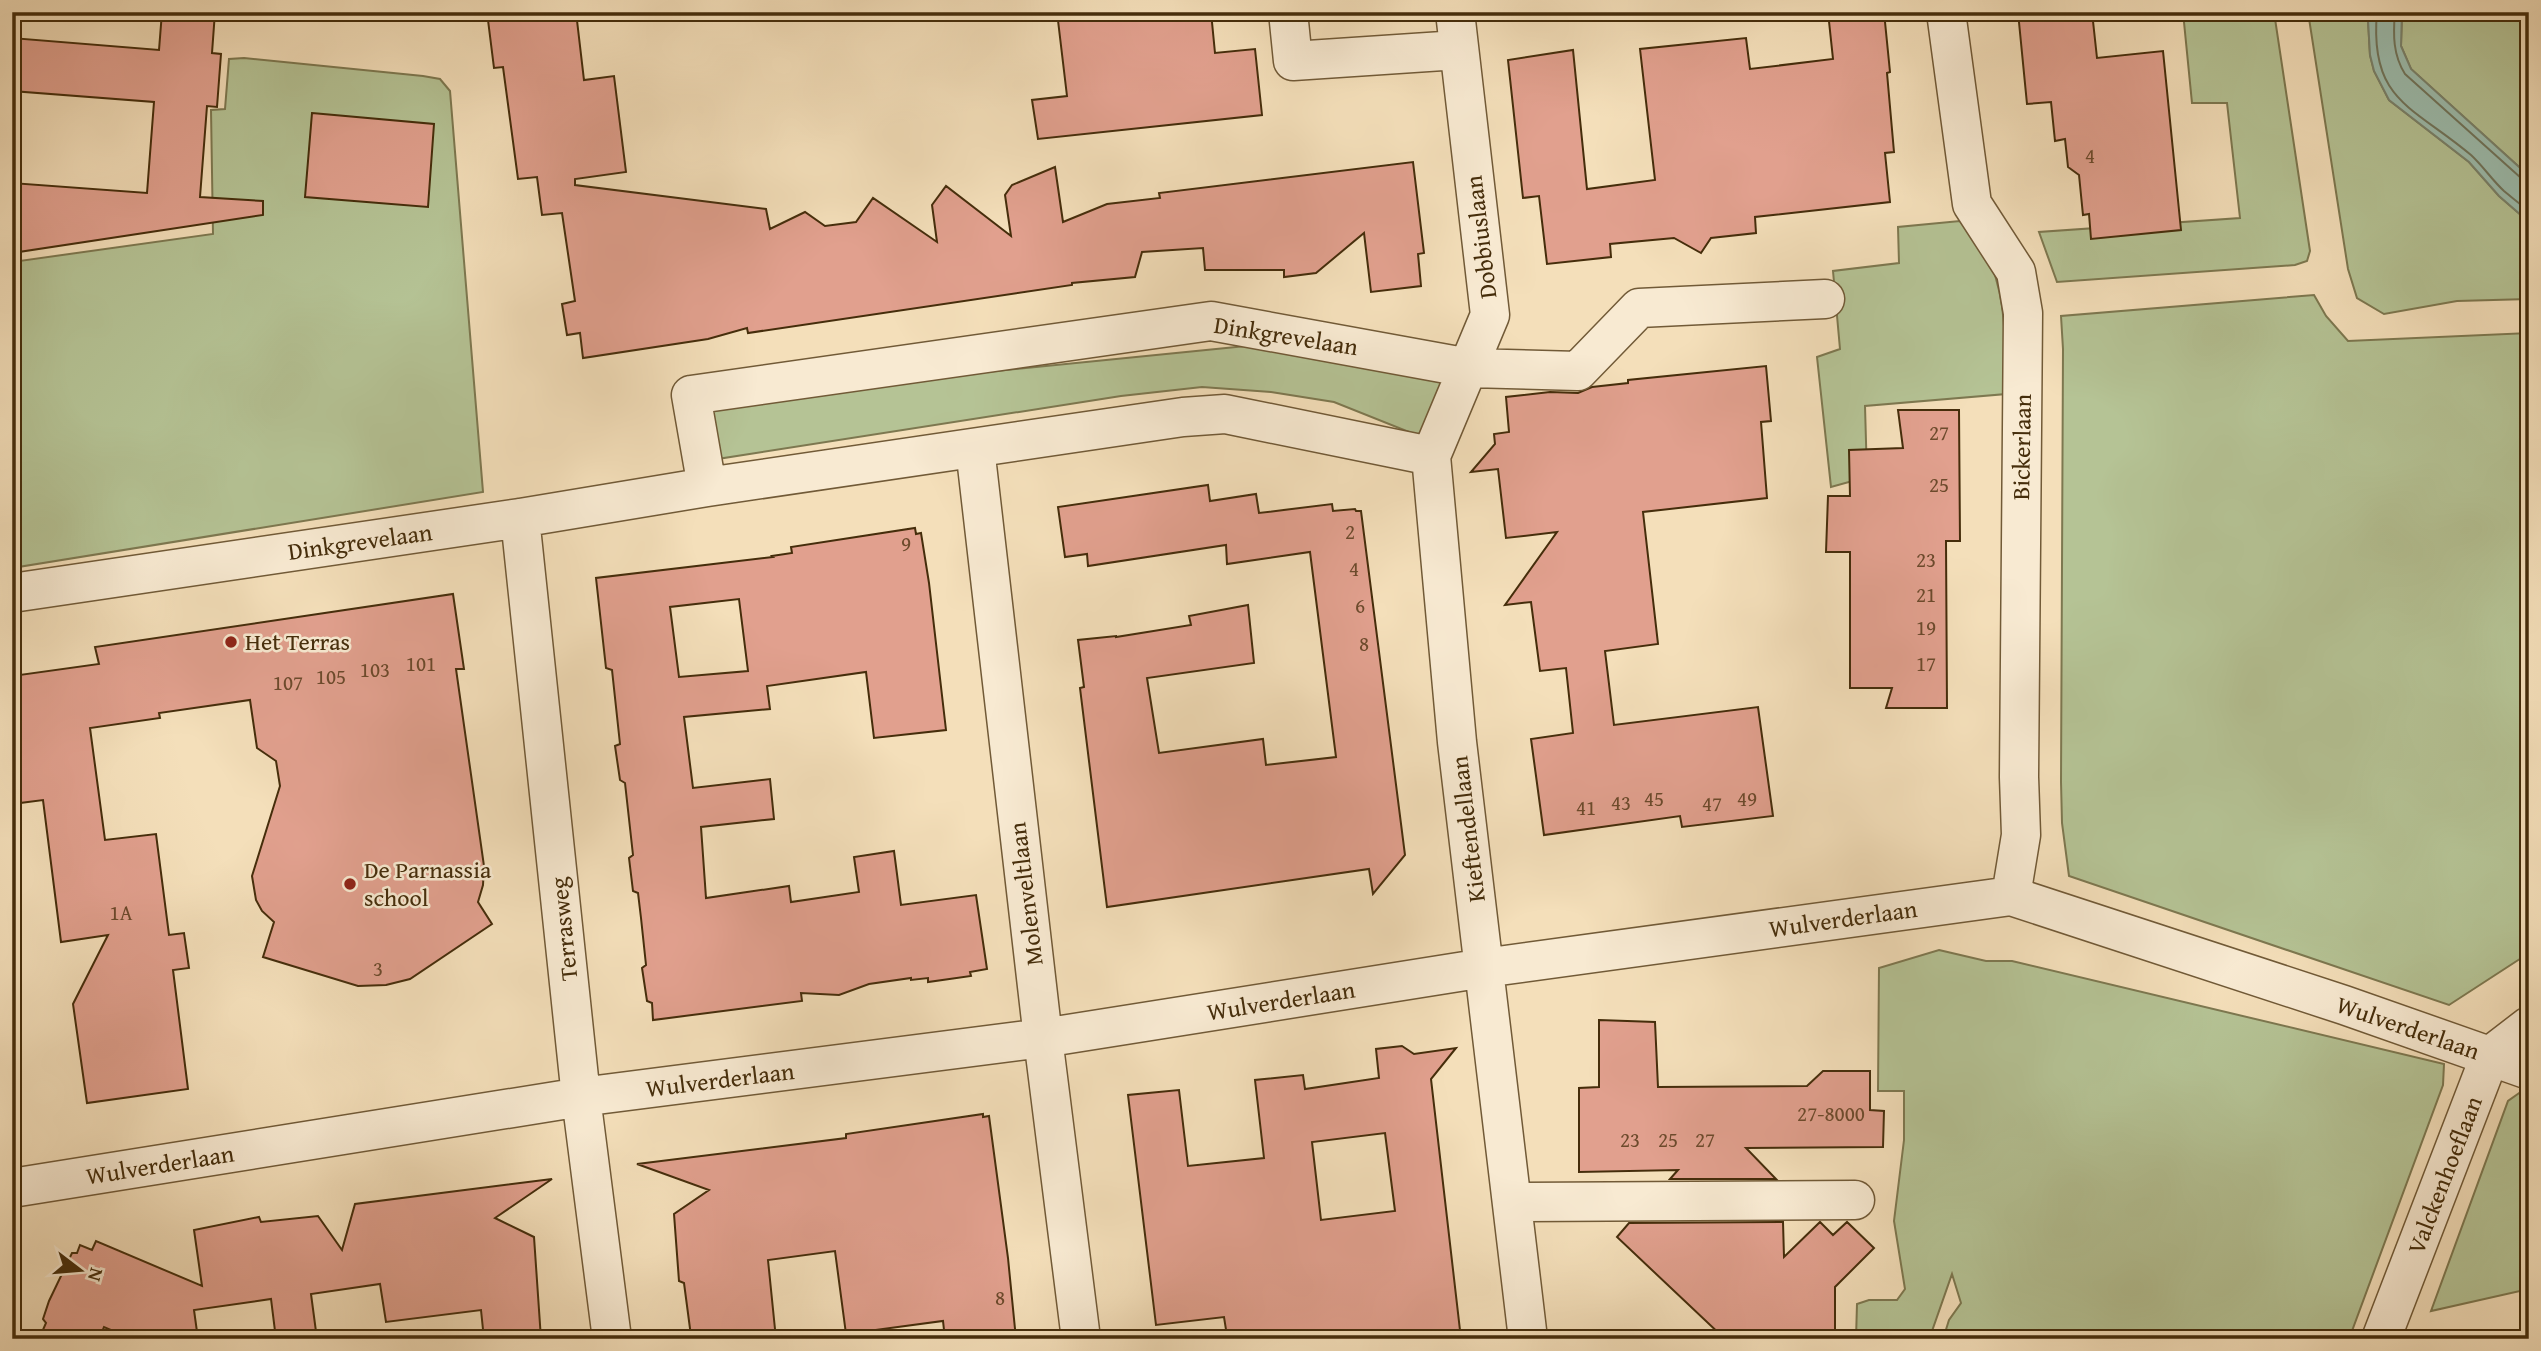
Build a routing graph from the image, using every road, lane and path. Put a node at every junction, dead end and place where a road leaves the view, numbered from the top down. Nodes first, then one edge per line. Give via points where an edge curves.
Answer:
1 (1288, 12) edge
2 (1455, 12) edge
3 (1946, 12) edge
4 (1458, 50) junction
5 (1825, 299) dead end
6 (1469, 368) junction
7 (975, 448) junction
8 (1432, 456) junction
9 (707, 487) junction
10 (520, 519) junction
11 (12, 593) edge
12 (2011, 896) junction
13 (1484, 968) junction
14 (2529, 1026) edge
15 (1043, 1038) junction
16 (2490, 1056) junction
17 (2529, 1070) edge
18 (581, 1097) junction
19 (12, 1188) edge
20 (1855, 1200) dead end
21 (1512, 1202) junction
22 (612, 1339) edge
23 (1081, 1339) edge
24 (1528, 1339) edge
25 (2381, 1339) edge

1 - 4 street via 1293,61
2 - 4 street, Dobbiuslaan
3 - 12 street, Bickerlaan via 1972,204 2015,271 2024,313 2021,835
4 - 6 street, Dobbiuslaan via 1490,315
5 - 6 street, Dinkgrevelaan via 1639,308 1578,371
6 - 8 street, Dobbiuslaan
6 - 9 street, Dinkgrevelaan via 1211,321 691,395
7 - 8 street, Dinkgrevelaan via 1225,414
7 - 9 street, Dinkgrevelaan
7 - 15 street, Molenveltlaan
8 - 13 street, Kieftendellaan via 1457,741
9 - 10 street, Dinkgrevelaan
10 - 11 street, Dinkgrevelaan
10 - 18 street, Terrasweg
12 - 13 street, Wulverderlaan
12 - 16 street, Wulverderlaan
13 - 15 street, Wulverderlaan
13 - 21 street, Kieftendellaan
14 - 16 street
15 - 18 street, Wulverderlaan
15 - 23 street, Molenveltlaan
16 - 17 street, Wulverderlaan
16 - 25 street, Valckenhoeflaan
18 - 19 street, Wulverderlaan
18 - 22 street, Terrasweg
20 - 21 street
21 - 24 street, Kieftendellaan

